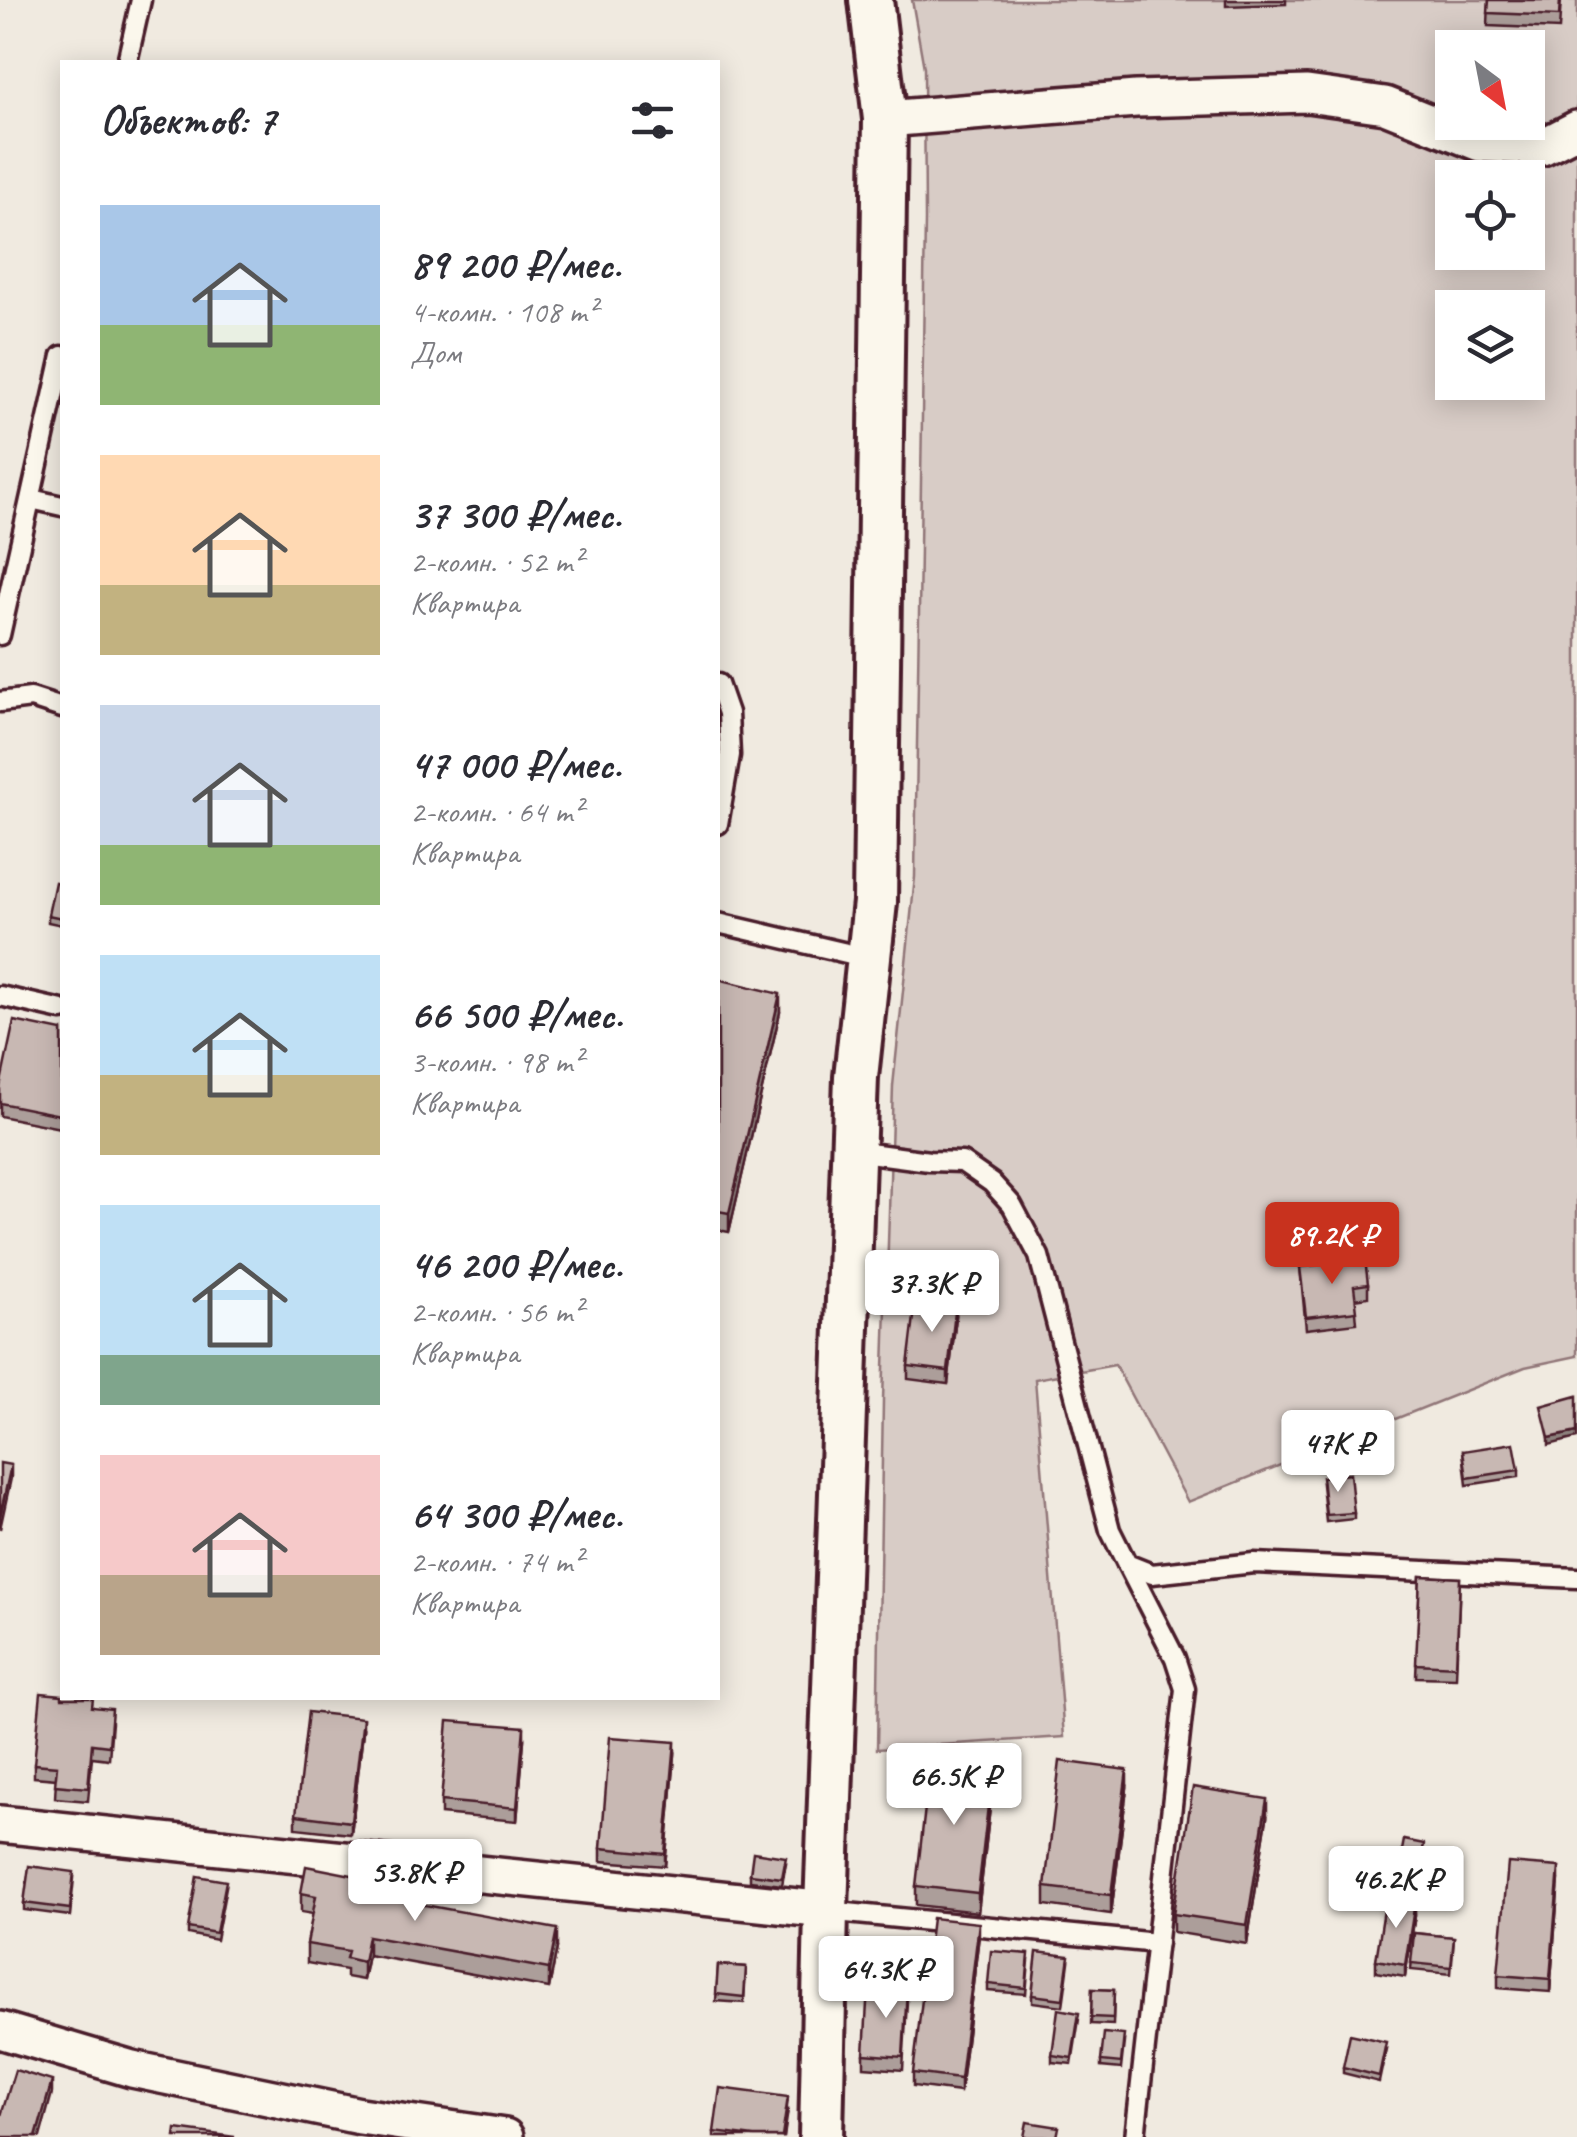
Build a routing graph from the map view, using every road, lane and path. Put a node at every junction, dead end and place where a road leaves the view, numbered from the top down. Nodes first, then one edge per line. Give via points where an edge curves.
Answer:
1 (141, 0) edge
2 (871, 0) edge
3 (128, 60) edge
4 (885, 118) junction
5 (1577, 129) edge
6 (60, 365) edge
7 (31, 499) junction
8 (60, 506) edge
9 (5, 585) edge
10 (0, 635) edge
11 (720, 690) edge
12 (0, 702) edge
13 (60, 707) edge
14 (720, 813) edge
15 (720, 923) edge
16 (869, 958) junction
17 (0, 996) edge
18 (60, 1010) edge
19 (854, 1150) junction
20 (1127, 1564) junction
21 (1577, 1578) edge
22 (0, 1824) edge
23 (826, 1910) junction
24 (1156, 1943) junction
25 (0, 2030) edge
26 (505, 2137) edge
27 (820, 2137) edge
28 (1135, 2137) edge

1 - 3 lane
2 - 4 street
4 - 5 street via 1307,94 1384,104 1480,143 1542,148
4 - 16 street
6 - 7 lane
7 - 8 lane
7 - 9 lane
9 - 10 lane
11 - 14 lane via 730,756
12 - 13 lane via 31,698
15 - 16 lane
16 - 19 street
17 - 18 lane
19 - 20 lane via 962,1162 1012,1205 1040,1256 1110,1530
19 - 23 street
20 - 21 lane via 1152,1574 1254,1563
20 - 24 lane via 1185,1689
22 - 23 street
23 - 24 lane
23 - 27 street
24 - 28 lane
25 - 26 street via 132,2070

